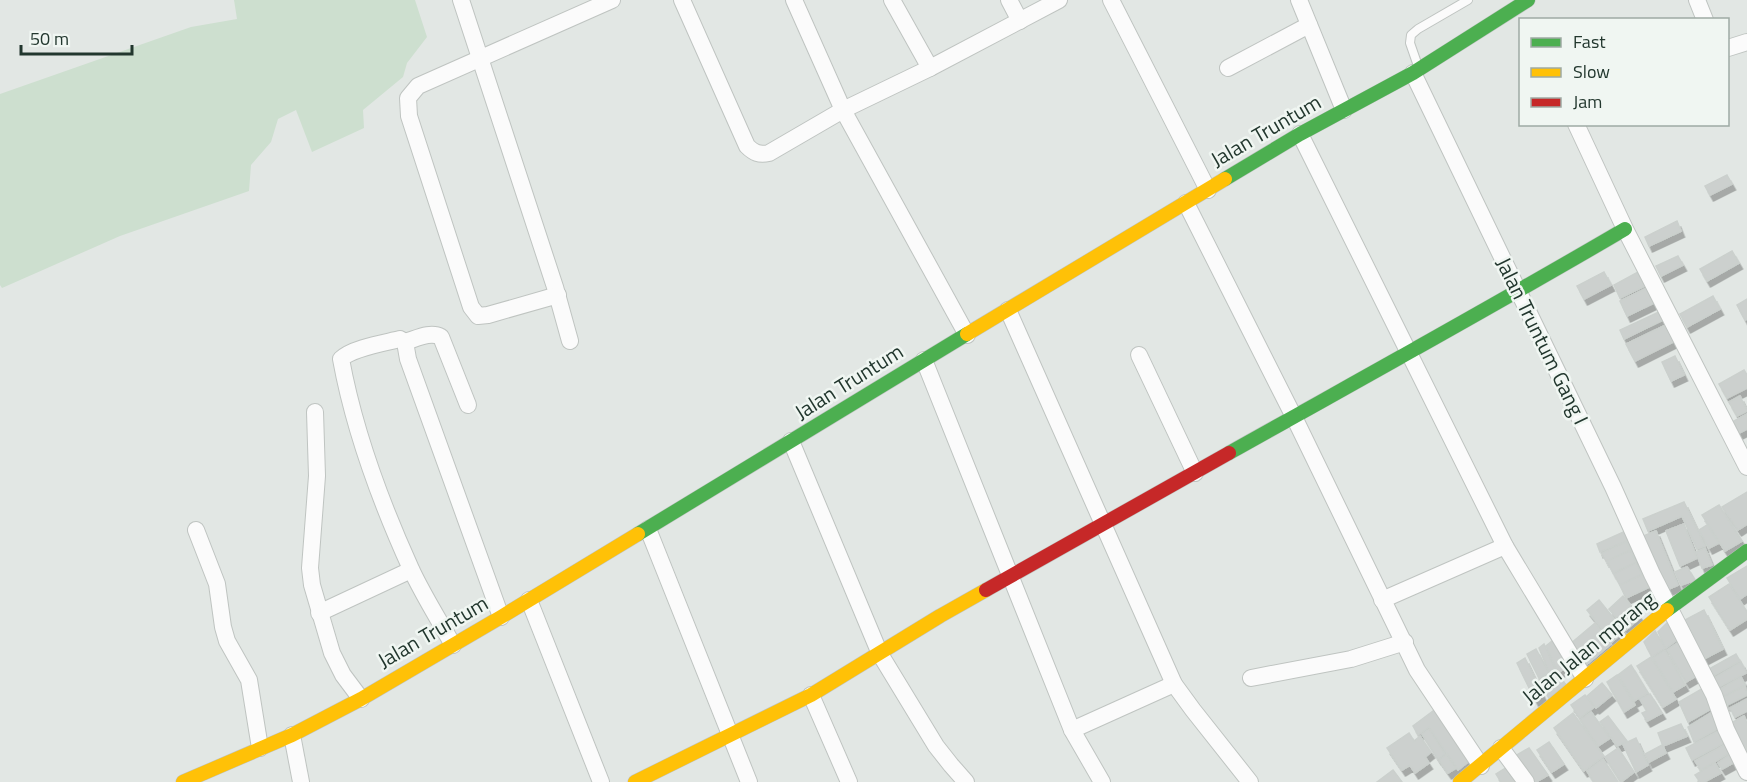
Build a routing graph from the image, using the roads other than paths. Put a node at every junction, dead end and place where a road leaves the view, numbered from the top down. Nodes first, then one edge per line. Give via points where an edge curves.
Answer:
1 (461, 0) edge
2 (612, 0) edge
3 (682, 0) edge
4 (794, 0) edge
5 (892, 0) edge
6 (1009, 0) edge
7 (1059, 0) edge
8 (1299, 0) edge
9 (1468, 0) edge
10 (1697, 0) edge
11 (1118, 5) edge
12 (1522, 6) edge
13 (1704, 18) edge
14 (1020, 21) junction
15 (1309, 25) junction
16 (1747, 42) edge
17 (1729, 48) edge
18 (480, 59) junction
19 (930, 68) junction
20 (1228, 68) dead end
21 (1417, 71) junction
22 (843, 110) junction
23 (1344, 110) junction
24 (1577, 126) edge
25 (1300, 134) junction
26 (1211, 188) junction
27 (1186, 202) junction
28 (1625, 229) junction
29 (1518, 292) junction
30 (558, 295) junction
31 (1008, 310) junction
32 (967, 335) junction
33 (570, 341) dead end
34 (405, 342) junction
35 (1407, 352) junction
36 (1139, 355) dead end
37 (924, 360) junction
38 (468, 405) dead end
39 (315, 412) dead end
40 (1294, 417) junction
41 (791, 441) junction
42 (1747, 467) edge
43 (1195, 474) junction
44 (1103, 525) junction
45 (648, 528) junction
46 (196, 530) dead end
47 (1505, 546) junction
48 (1747, 551) edge
49 (411, 570) junction
50 (1011, 577) junction
51 (529, 600) junction
52 (1382, 600) junction
53 (1669, 609) junction
54 (319, 613) junction
55 (501, 617) junction
56 (1405, 642) junction
57 (453, 645) junction
58 (880, 654) junction
59 (1251, 678) dead end
60 (1584, 679) junction
61 (1174, 684) junction
62 (811, 695) junction
63 (361, 699) junction
64 (1072, 730) junction
65 (292, 735) junction
66 (731, 735) junction
67 (260, 748) junction
68 (1502, 748) junction
69 (1481, 766) junction
70 (1747, 772) edge
71 (183, 782) edge
72 (301, 782) edge
73 (601, 782) edge
74 (635, 782) edge
75 (749, 782) edge
76 (849, 782) edge
77 (966, 782) edge
78 (1102, 782) edge
79 (1250, 782) edge
80 (1460, 782) edge
81 (1526, 782) edge

1 - 18 street
2 - 18 street
3 - 22 street via 752,151 769,153
4 - 22 street
5 - 19 street
6 - 14 street
7 - 14 street
8 - 15 street
9 - 21 lane via 1411,35
10 - 13 street
11 - 26 street
12 - 21 street, Jalan Truntum
14 - 19 street
15 - 20 street
15 - 23 street
16 - 17 street
18 - 30 street
18 - 30 street via 418,86 408,98 409,116 471,308 481,316
19 - 22 street
21 - 23 street, Jalan Truntum
21 - 29 street, Jalan Truntum Gang I
22 - 32 street
23 - 25 street, Jalan Truntum
24 - 28 street
25 - 26 street, Jalan Truntum
25 - 35 street
26 - 27 street, Jalan Truntum
27 - 31 street, Jalan Truntum
27 - 40 street
28 - 29 street
28 - 42 street
29 - 35 street
29 - 53 street, Jalan Truntum Gang I
30 - 33 street
31 - 32 street, Jalan Truntum
31 - 44 street
32 - 37 street, Jalan Truntum
34 - 38 street via 436,334 441,337
34 - 49 street via 400,339 357,350 341,359 371,472
34 - 55 street
35 - 40 street
35 - 47 street
36 - 43 street
37 - 41 street, Jalan Truntum
37 - 50 street
39 - 54 street via 317,476 310,568
40 - 43 street
40 - 52 street
41 - 45 street, Jalan Truntum
41 - 58 street
43 - 44 street
44 - 50 street
44 - 61 street
45 - 51 street, Jalan Truntum
45 - 66 street
46 - 67 street via 217,584 227,641 249,680
47 - 52 street
47 - 60 street
48 - 53 street, Jalan Jalan mprang
49 - 54 street
49 - 57 street
50 - 58 street
50 - 64 street
51 - 55 street, Jalan Truntum
51 - 73 street
52 - 56 street
53 - 60 street, Jalan Jalan mprang
53 - 70 street, Jalan Truntum Gang I via 1714,695
54 - 63 street via 332,653
55 - 57 street, Jalan Truntum
56 - 59 street via 1351,658
56 - 69 street via 1417,669
57 - 63 street, Jalan Truntum
58 - 62 street
58 - 77 street via 936,746
60 - 68 street, Jalan Jalan mprang
61 - 64 street
61 - 79 street
62 - 66 street
62 - 76 street
63 - 65 street, Jalan Truntum
64 - 78 street
65 - 67 street, Jalan Truntum
65 - 72 street
66 - 74 street
66 - 75 street
67 - 71 street, Jalan Truntum
68 - 69 street, Jalan Jalan mprang
68 - 81 street
69 - 80 street, Jalan Jalan mprang

